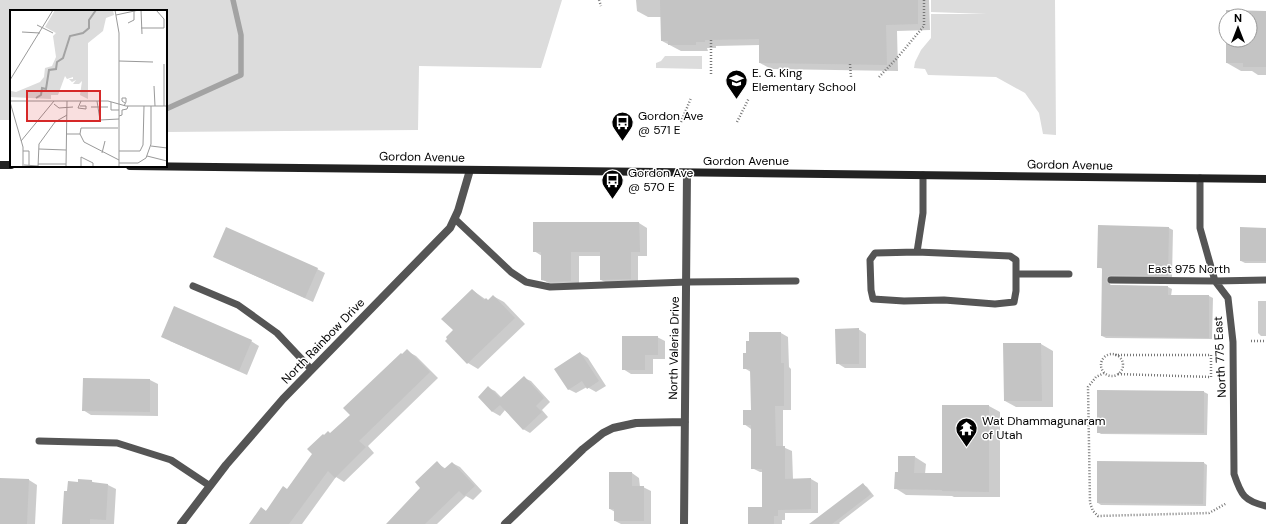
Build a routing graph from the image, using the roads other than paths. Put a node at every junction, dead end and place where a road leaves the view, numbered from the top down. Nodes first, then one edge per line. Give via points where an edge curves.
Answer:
1 (167, 166) edge
2 (470, 170) junction
3 (687, 173) junction
4 (923, 175) junction
5 (1200, 178) junction
6 (1266, 179) edge
7 (455, 219) junction
8 (917, 252) junction
9 (1017, 274) junction
10 (1069, 274) dead end
11 (1112, 280) dead end
12 (1266, 280) edge
13 (796, 281) dead end
14 (1215, 281) junction
15 (687, 282) junction
16 (194, 286) dead end
17 (311, 370) junction
18 (685, 422) junction
19 (39, 441) dead end
20 (210, 486) junction
21 (1266, 506) edge
22 (181, 524) edge
23 (505, 524) edge
24 (684, 524) edge

1 - 2 main road, Gordon Avenue
2 - 3 main road, Gordon Avenue
2 - 7 street, North Rainbow Drive
3 - 4 main road, Gordon Avenue
3 - 15 street, North Valeria Drive
4 - 5 main road, Gordon Avenue
4 - 8 lane via 923,213
5 - 6 main road, Gordon Avenue
5 - 14 lane, North 775 East via 1200,228
7 - 15 lane via 511,272 526,282 550,287
7 - 17 street, North Rainbow Drive via 440,240
8 - 9 lane via 1010,256 1016,260
8 - 9 lane via 875,253 870,260 873,299 995,304 1014,302
9 - 10 lane
11 - 14 lane, East 975 North
12 - 14 lane, East 975 North
13 - 15 lane
14 - 21 lane, North 775 East via 1228,298 1233,342 1234,474 1240,491 1252,502
15 - 18 street, North Valeria Drive
16 - 17 lane via 238,305 272,329
17 - 20 street, North Rainbow Drive via 270,413
18 - 23 street via 636,423 613,428 604,433 583,449
18 - 24 street, North Valeria Drive
19 - 20 lane via 117,443 171,460
20 - 22 street, North Rainbow Drive

